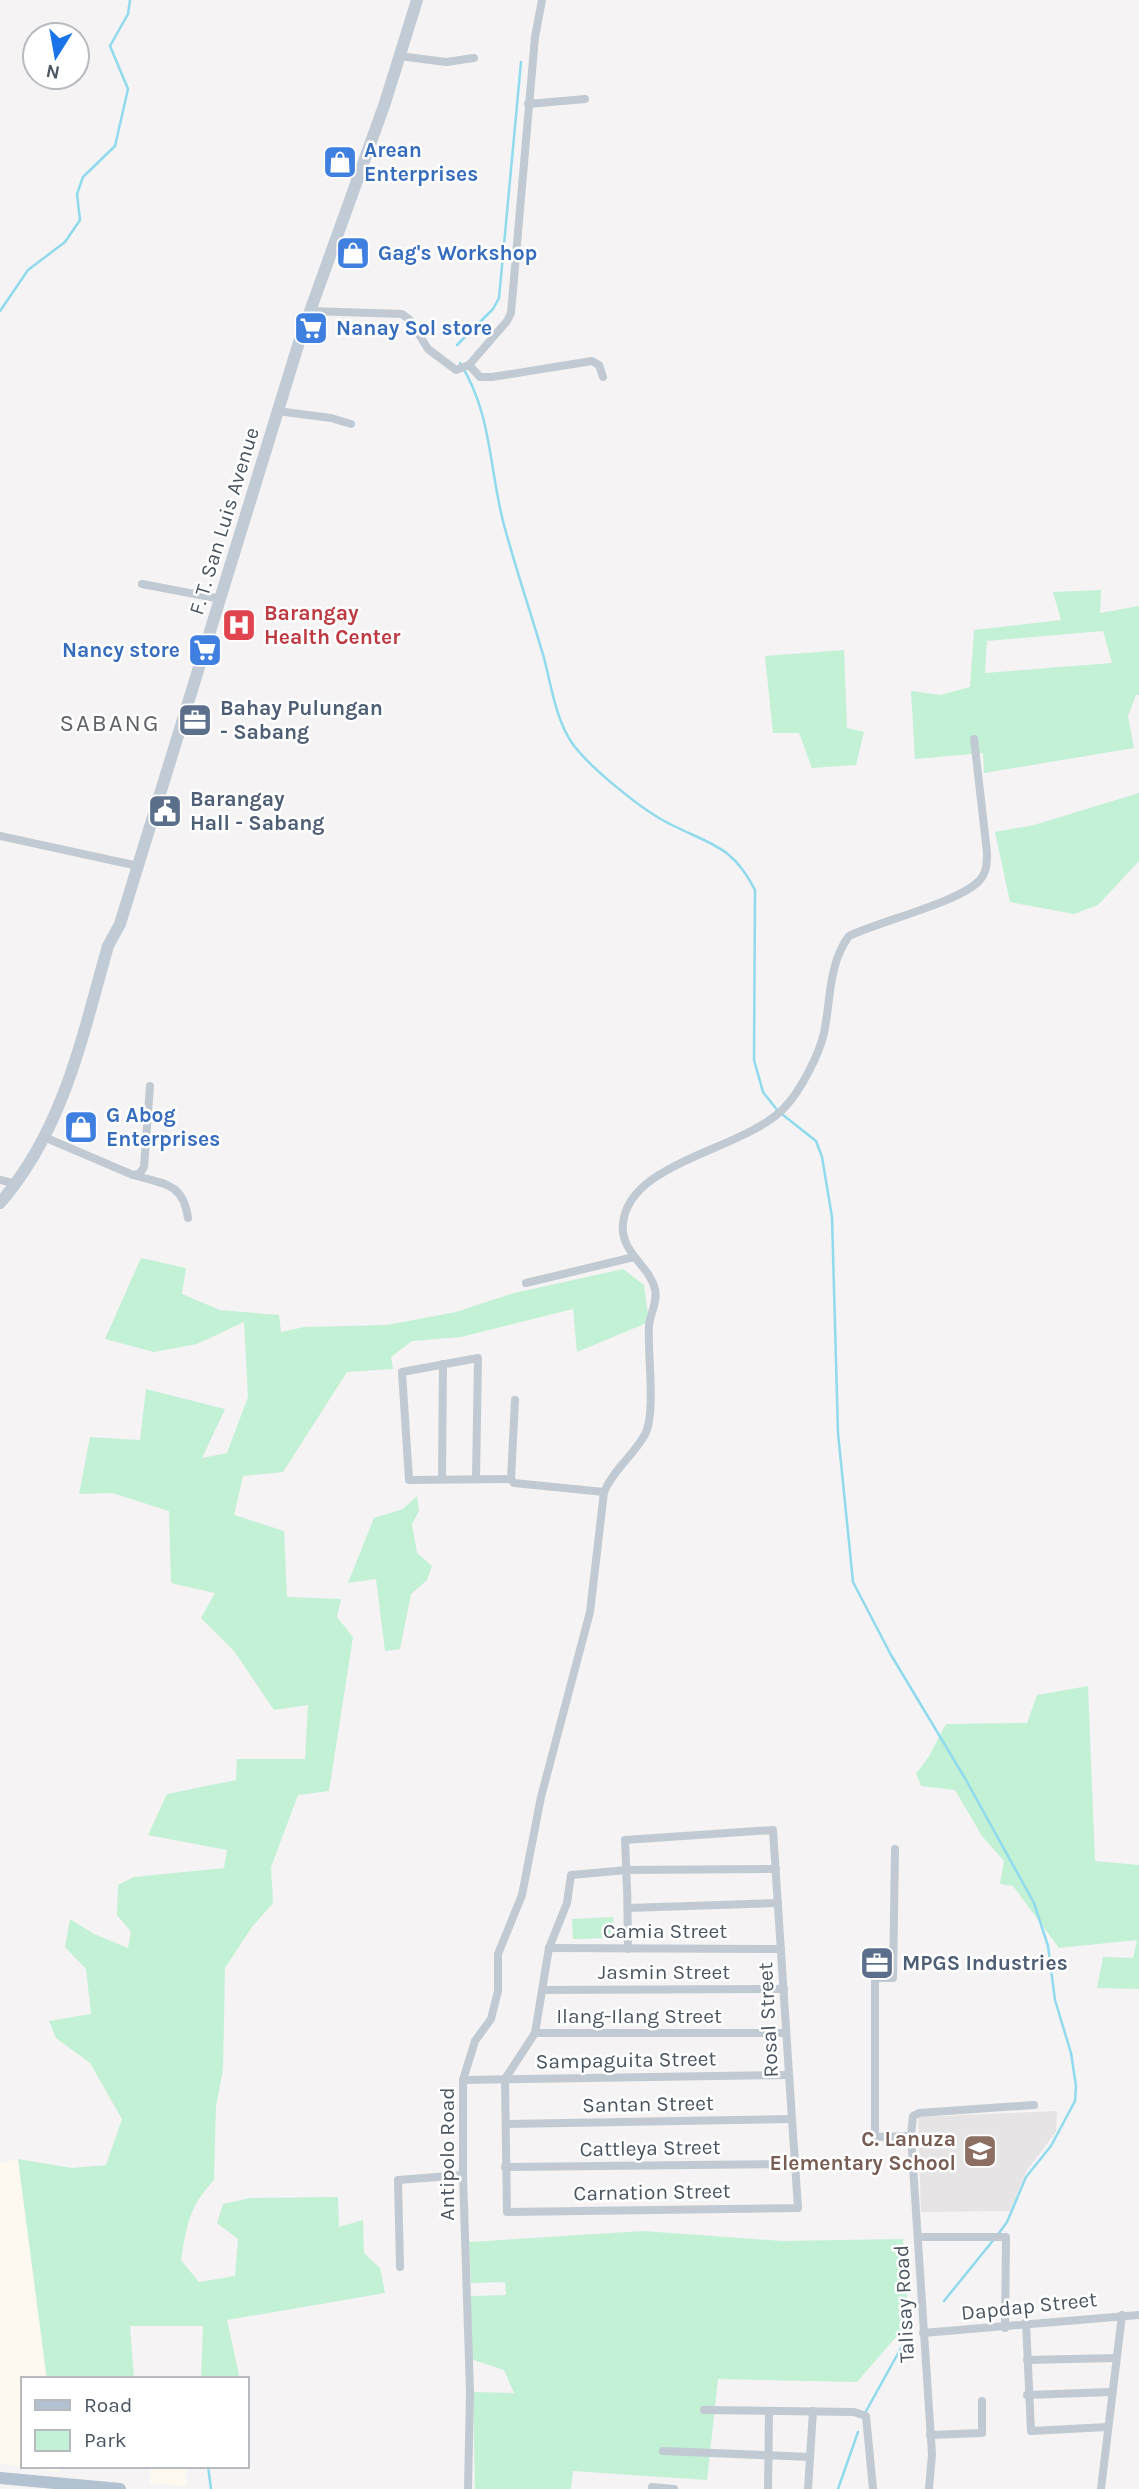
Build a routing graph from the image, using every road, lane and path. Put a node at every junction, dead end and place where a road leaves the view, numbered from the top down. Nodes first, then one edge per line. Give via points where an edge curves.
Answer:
1 (416, 0) edge
2 (542, 0) edge
3 (400, 56) junction
4 (474, 58) dead end
5 (585, 99) dead end
6 (528, 104) junction
7 (310, 311) junction
8 (469, 365) junction
9 (603, 377) dead end
10 (277, 411) junction
11 (351, 424) dead end
12 (142, 584) dead end
13 (221, 599) junction
14 (974, 739) dead end
15 (0, 836) edge
16 (138, 866) junction
17 (150, 1086) dead end
18 (44, 1137) junction
19 (133, 1175) junction
20 (0, 1180) edge
21 (16, 1184) junction
22 (0, 1203) edge
23 (188, 1218) dead end
24 (634, 1257) junction
25 (526, 1283) dead end
26 (443, 1364) junction
27 (514, 1399) dead end
28 (476, 1478) junction
29 (442, 1479) junction
30 (511, 1479) junction
31 (604, 1492) junction
32 (895, 1849) dead end
33 (776, 1869) junction
34 (627, 1870) junction
35 (778, 1903) junction
36 (628, 1908) junction
37 (549, 1948) junction
38 (628, 1949) junction
39 (781, 1949) junction
40 (784, 1989) junction
41 (544, 1990) junction
42 (535, 2033) junction
43 (786, 2033) junction
44 (788, 2075) junction
45 (505, 2079) junction
46 (464, 2080) junction
47 (1034, 2105) dead end
48 (791, 2119) junction
49 (506, 2124) junction
50 (911, 2136) junction
51 (795, 2164) junction
52 (505, 2167) junction
53 (463, 2175) junction
54 (798, 2208) joint
55 (918, 2237) junction
56 (400, 2267) dead end
57 (1122, 2315) junction
58 (1139, 2315) edge
59 (1026, 2322) junction
60 (1005, 2328) junction
61 (923, 2333) junction
62 (1116, 2358) junction
63 (1027, 2360) junction
64 (1111, 2392) junction
65 (1027, 2395) junction
66 (982, 2401) dead end
67 (704, 2410) dead end
68 (769, 2411) junction
69 (813, 2411) junction
70 (1107, 2427) junction
71 (930, 2435) junction
72 (663, 2451) dead end
73 (769, 2454) junction
74 (810, 2457) junction
75 (0, 2478) edge
76 (652, 2487) dead end
77 (120, 2489) edge
78 (468, 2489) edge
79 (674, 2489) edge
80 (768, 2489) edge
81 (808, 2489) edge
82 (873, 2489) edge
83 (929, 2489) edge
84 (1101, 2489) edge

1 - 3 main road, F. T. San Luis Avenue
2 - 6 street
3 - 4 street via 446,62
3 - 7 main road, F. T. San Luis Avenue
5 - 6 street
6 - 8 street via 510,313
7 - 8 street via 402,314 428,349 456,370
7 - 10 main road, F. T. San Luis Avenue
8 - 9 street via 484,377 592,361 599,365
10 - 11 street
10 - 13 main road, F. T. San Luis Avenue
12 - 13 street
13 - 16 main road, F. T. San Luis Avenue
14 - 24 street via 987,870 976,883 934,904 849,936 834,967 818,1055 785,1107 756,1130 660,1172 640,1191 623,1224
15 - 16 street
16 - 18 main road, F. T. San Luis Avenue via 120,924 108,946 62,1105
17 - 19 street via 144,1167
18 - 19 street
18 - 21 main road, F. T. San Luis Avenue
19 - 23 street via 174,1186 184,1197
20 - 21 street
21 - 22 main road, F. T. San Luis Avenue
24 - 25 street
24 - 31 street via 656,1291 649,1322 650,1413 646,1434 611,1475
26 - 28 street via 478,1357
26 - 29 street
26 - 29 street via 402,1372 409,1480
27 - 30 street
28 - 29 street
28 - 30 street
30 - 31 street via 514,1483
31 - 46 street, Antipolo Road via 590,1612 541,1797 522,1895 498,1954 498,1991 491,2019 475,2041
32 - 50 street via 893,1978 876,1978 875,2137
33 - 34 street
33 - 34 street, Rosal Street via 773,1829 625,1840
33 - 35 street, Rosal Street
34 - 36 street
34 - 37 street via 571,1875 567,1903
35 - 36 street
35 - 39 street, Rosal Street
36 - 38 street
37 - 38 street, Camia Street
37 - 41 street
38 - 39 street, Camia Street
39 - 40 street, Rosal Street
40 - 41 street, Jasmin Street
40 - 43 street, Rosal Street
41 - 42 street
42 - 43 street, Ilang-Ilang Street
42 - 45 street
43 - 44 street, Rosal Street
44 - 45 street, Sampaguita Street
44 - 48 street, Rosal Street
45 - 46 street, Sampaguita Street
45 - 49 street
46 - 53 street, Antipolo Road
47 - 50 street, Talisay Road via 919,2113 913,2116
48 - 49 street, Santan Street
48 - 51 street, Rosal Street
49 - 52 street
50 - 55 street, Talisay Road
51 - 52 street, Cattleya Street
51 - 54 street, Rosal Street
52 - 54 street, Carnation Street via 506,2212
53 - 56 street via 398,2180
53 - 78 street, Antipolo Road via 470,2392
55 - 60 street via 1006,2237
55 - 61 street, Talisay Road
57 - 58 street, Dapdap Street
57 - 59 street, Dapdap Street
57 - 62 street
59 - 60 street, Dapdap Street
59 - 63 street
60 - 61 street, Dapdap Street
61 - 71 street, Talisay Road
62 - 63 street
62 - 64 street
63 - 65 street
64 - 65 street
64 - 70 street
65 - 70 street via 1031,2431
66 - 71 street via 982,2432
67 - 68 street
68 - 69 street
68 - 73 street
69 - 74 street
69 - 82 street via 866,2416
70 - 84 street
71 - 83 street, Talisay Road
72 - 73 street
73 - 74 street
73 - 80 street
74 - 81 street
75 - 77 main road
76 - 79 street

